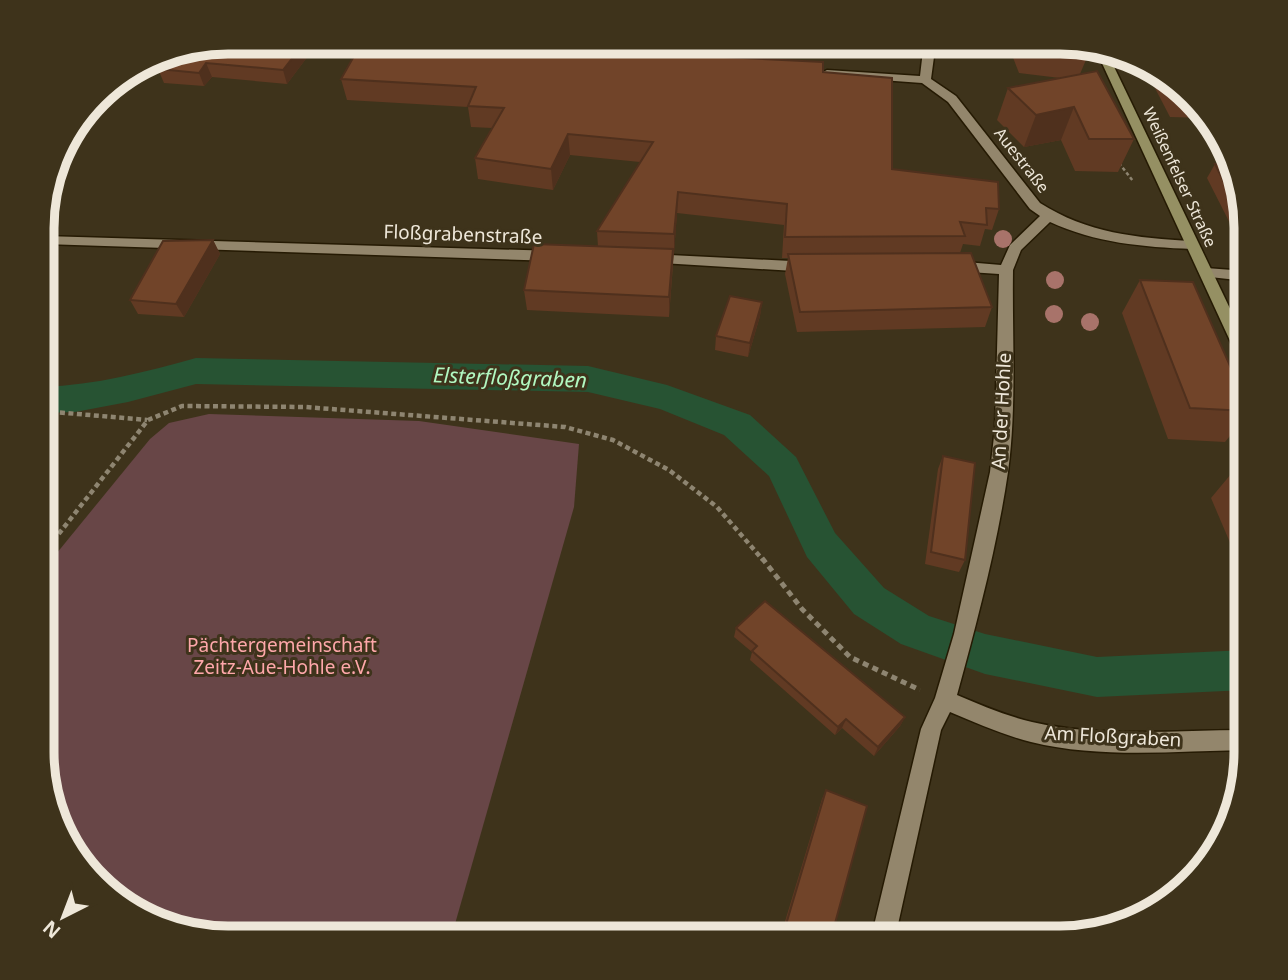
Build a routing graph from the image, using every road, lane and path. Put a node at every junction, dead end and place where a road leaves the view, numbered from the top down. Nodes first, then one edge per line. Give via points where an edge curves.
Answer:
1 (930, 55) edge
2 (1105, 60) edge
3 (817, 73) edge
4 (925, 80) junction
5 (1048, 216) junction
6 (54, 240) edge
7 (1192, 245) junction
8 (571, 257) edge
9 (640, 259) edge
10 (940, 266) edge
11 (825, 267) edge
12 (1006, 270) junction
13 (1206, 273) junction
14 (1234, 275) edge
15 (1234, 332) edge
16 (54, 411) edge
17 (148, 421) junction
18 (55, 539) edge
19 (945, 700) junction
20 (1233, 740) edge
21 (886, 926) edge

1 - 4 street
2 - 7 street, Weißenfelser Straße
3 - 4 street
4 - 5 street, Auestraße via 952,99 1035,206
5 - 7 street, Auestraße via 1121,239
5 - 12 street, An der Hohle via 1015,248
6 - 8 street, Floßgrabenstraße
7 - 13 street, Weißenfelser Straße
9 - 11 street
10 - 12 street
12 - 19 street, An der Hohle via 1002,450 964,634
13 - 14 street
13 - 15 street, Weißenfelser Straße
16 - 17 path
17 - 18 path
17 - 19 path via 182,407 305,407 565,427 613,440 669,470 717,508 802,609 850,657
19 - 20 street, Am Floßgraben via 1011,727 1045,735
19 - 21 street, An der Hohle via 931,729

